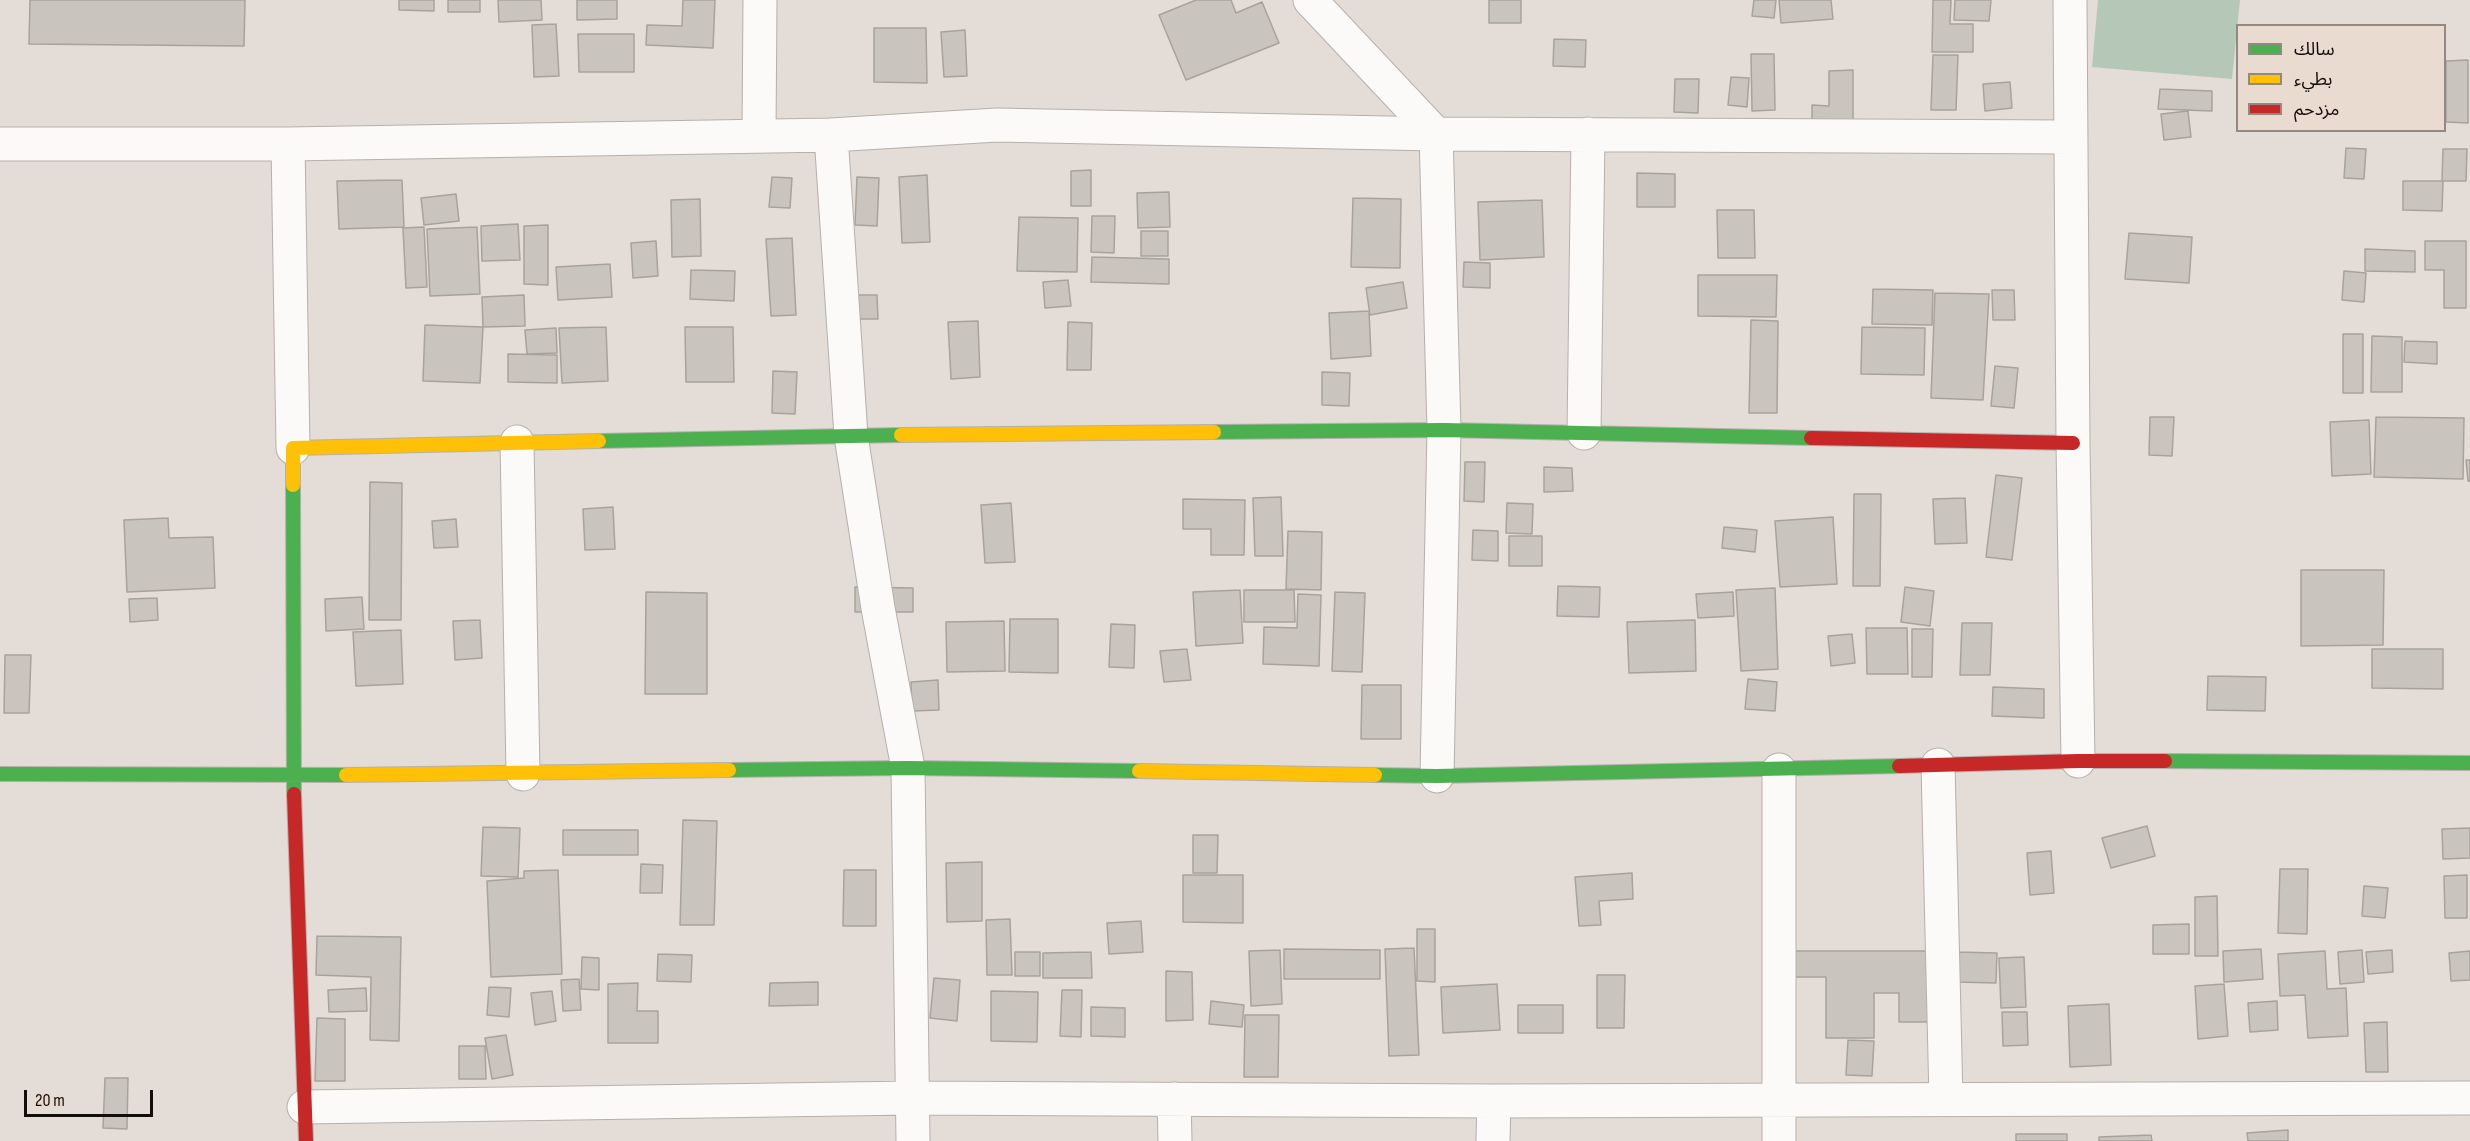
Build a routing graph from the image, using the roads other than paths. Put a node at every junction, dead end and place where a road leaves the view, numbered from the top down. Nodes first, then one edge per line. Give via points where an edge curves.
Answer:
1 (760, 0) edge
2 (1310, 0) edge
3 (2070, 0) edge
4 (1436, 134) junction
5 (1588, 134) junction
6 (759, 135) junction
7 (831, 135) junction
8 (2071, 137) junction
9 (0, 144) edge
10 (288, 144) junction
11 (1444, 430) junction
12 (1584, 433) junction
13 (851, 436) junction
14 (517, 442) junction
15 (2073, 443) junction
16 (293, 448) junction
17 (2078, 761) junction
18 (2470, 763) edge
19 (1938, 765) junction
20 (908, 768) junction
21 (1779, 770) junction
22 (0, 774) edge
23 (524, 774) junction
24 (293, 776) junction
25 (1437, 776) junction
26 (912, 1098) junction
27 (2470, 1098) edge
28 (1174, 1099) junction
29 (1779, 1099) junction
30 (1946, 1099) junction
31 (1494, 1101) junction
32 (304, 1107) junction
33 (306, 1141) edge
34 (913, 1141) edge
35 (1175, 1141) edge
36 (1493, 1141) edge
37 (1779, 1141) edge

1 - 6 street
2 - 4 street
3 - 8 street
4 - 5 street
4 - 7 street via 997,125
4 - 11 street
5 - 8 street
5 - 12 street
6 - 7 street
6 - 10 street
7 - 13 street
8 - 15 street
9 - 10 street
10 - 16 street
11 - 12 street
11 - 13 street
11 - 25 street
12 - 15 street
13 - 14 street
13 - 20 street
14 - 16 street
14 - 23 street
15 - 17 street
16 - 24 street
17 - 18 street
17 - 19 street
19 - 21 street
19 - 30 street
20 - 23 street
20 - 25 street
20 - 26 street
21 - 25 street
21 - 29 street
22 - 24 street
23 - 24 street
24 - 32 street
26 - 28 street
26 - 32 street
26 - 34 street
27 - 30 street
28 - 31 street
28 - 35 street
29 - 30 street
29 - 31 street
29 - 37 street
31 - 36 street
32 - 33 street

